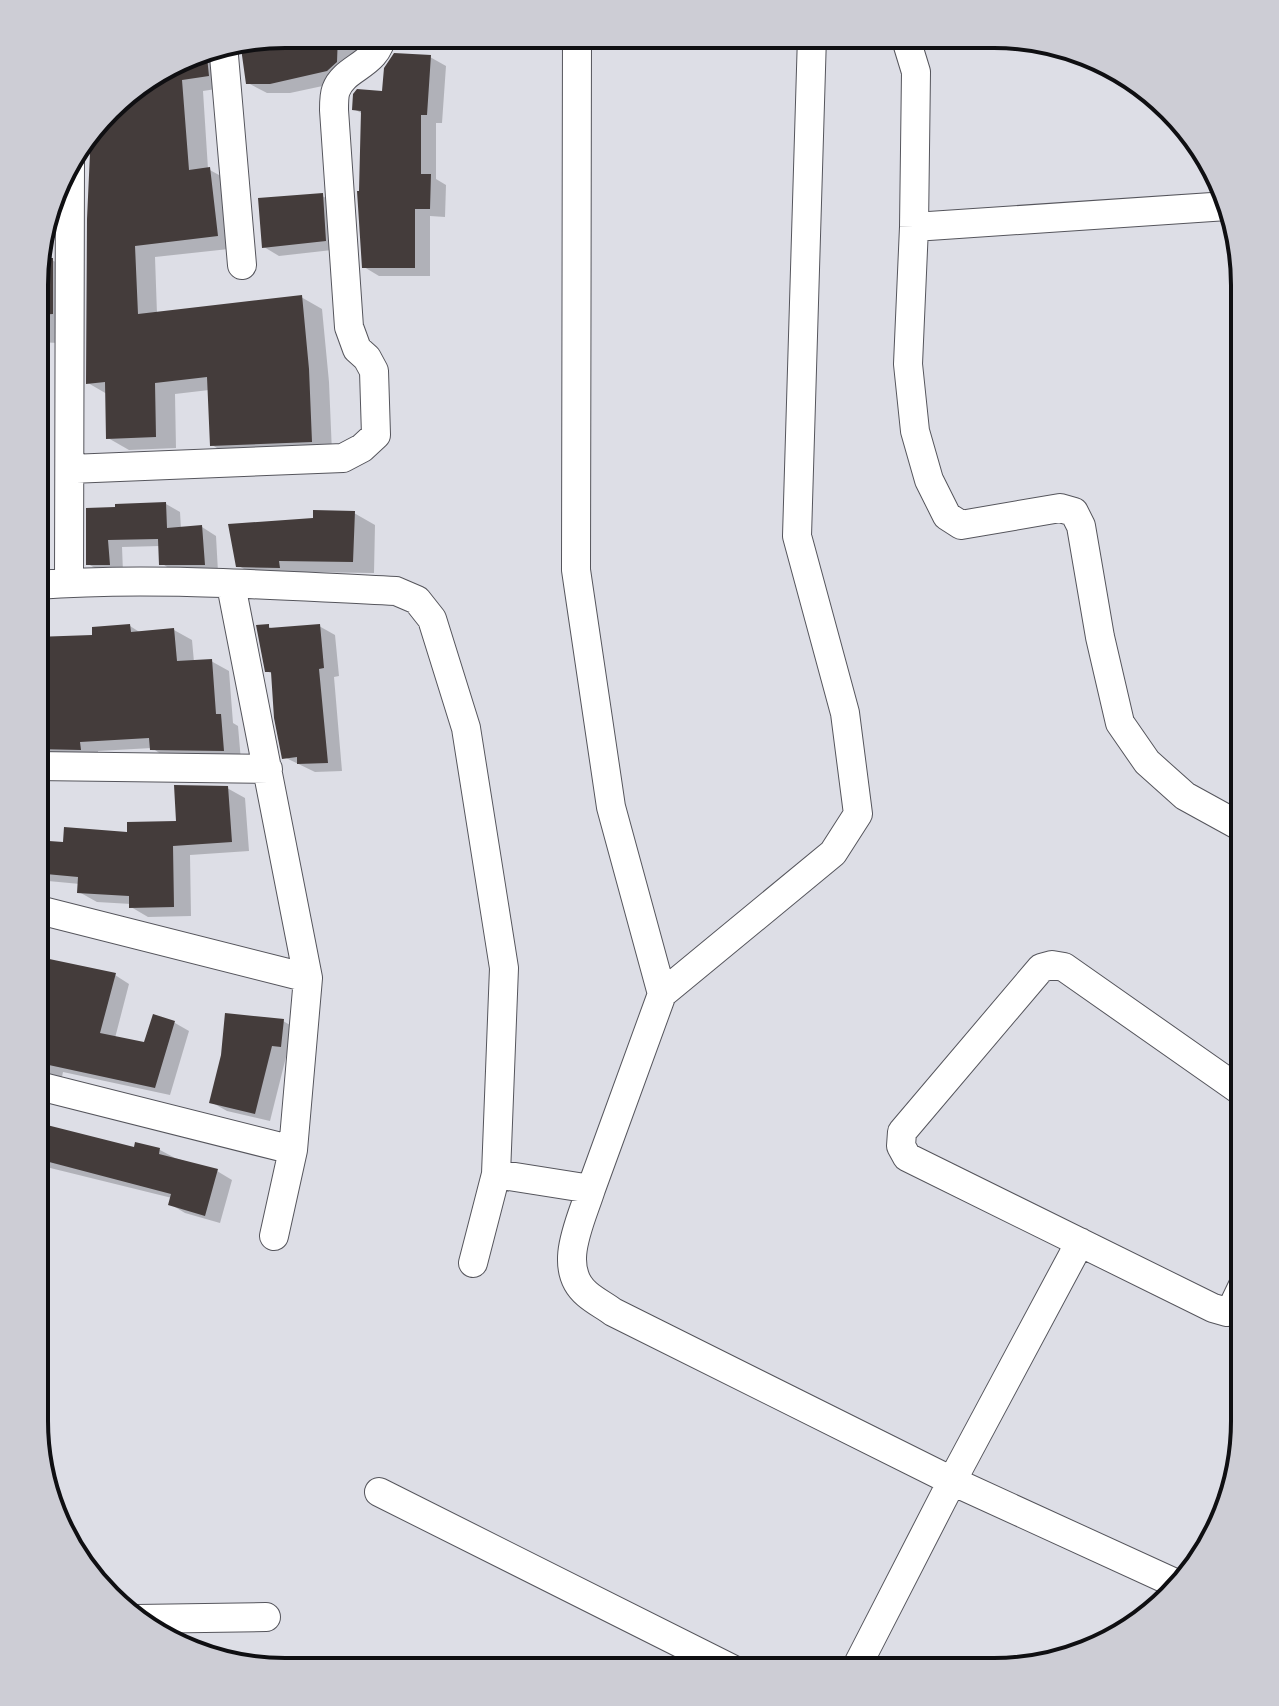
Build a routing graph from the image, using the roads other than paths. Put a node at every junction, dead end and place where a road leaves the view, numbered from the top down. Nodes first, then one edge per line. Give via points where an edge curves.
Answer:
1 (377, 48) edge
2 (577, 48) edge
3 (812, 48) edge
4 (909, 48) edge
5 (224, 56) edge
6 (70, 186) edge
7 (1217, 207) edge
8 (914, 227) junction
9 (242, 265) dead end
10 (70, 469) junction
11 (69, 583) junction
12 (48, 584) edge
13 (231, 585) junction
14 (48, 766) edge
15 (268, 769) junction
16 (1231, 821) edge
17 (48, 912) edge
18 (308, 978) junction
19 (662, 994) junction
20 (1230, 1084) edge
21 (48, 1088) edge
22 (293, 1150) junction
23 (496, 1174) junction
24 (591, 1189) junction
25 (274, 1236) dead end
26 (1080, 1242) junction
27 (473, 1263) dead end
28 (1230, 1308) edge
29 (952, 1481) junction
30 (379, 1492) dead end
31 (1169, 1580) edge
32 (266, 1617) dead end
33 (154, 1619) edge
34 (710, 1658) edge
35 (861, 1658) edge

1 - 10 street via 336,89 334,110 349,327 374,371 376,435 343,458
2 - 19 street via 576,570 611,807
3 - 19 street via 797,536 845,713 858,814 833,853
4 - 8 street via 916,72
5 - 9 street
6 - 10 street
7 - 8 street
8 - 16 street via 908,364 915,431 929,480 947,516 961,525 1060,508 1074,512 1120,723 1147,762 1185,796
10 - 11 street
11 - 12 street
11 - 13 street
13 - 15 street
13 - 23 street via 396,591 417,600 432,619 466,728 504,968
14 - 15 street
15 - 18 street
17 - 18 street
18 - 22 street
19 - 24 street
20 - 26 street via 1064,967 1041,968 902,1132 901,1146 907,1157
21 - 22 street
22 - 25 street
23 - 24 street
23 - 27 street
24 - 29 street via 573,1246 572,1273 585,1293 613,1312
26 - 28 street via 1213,1308
26 - 29 street
29 - 31 street
29 - 35 street
30 - 34 street
32 - 33 street

